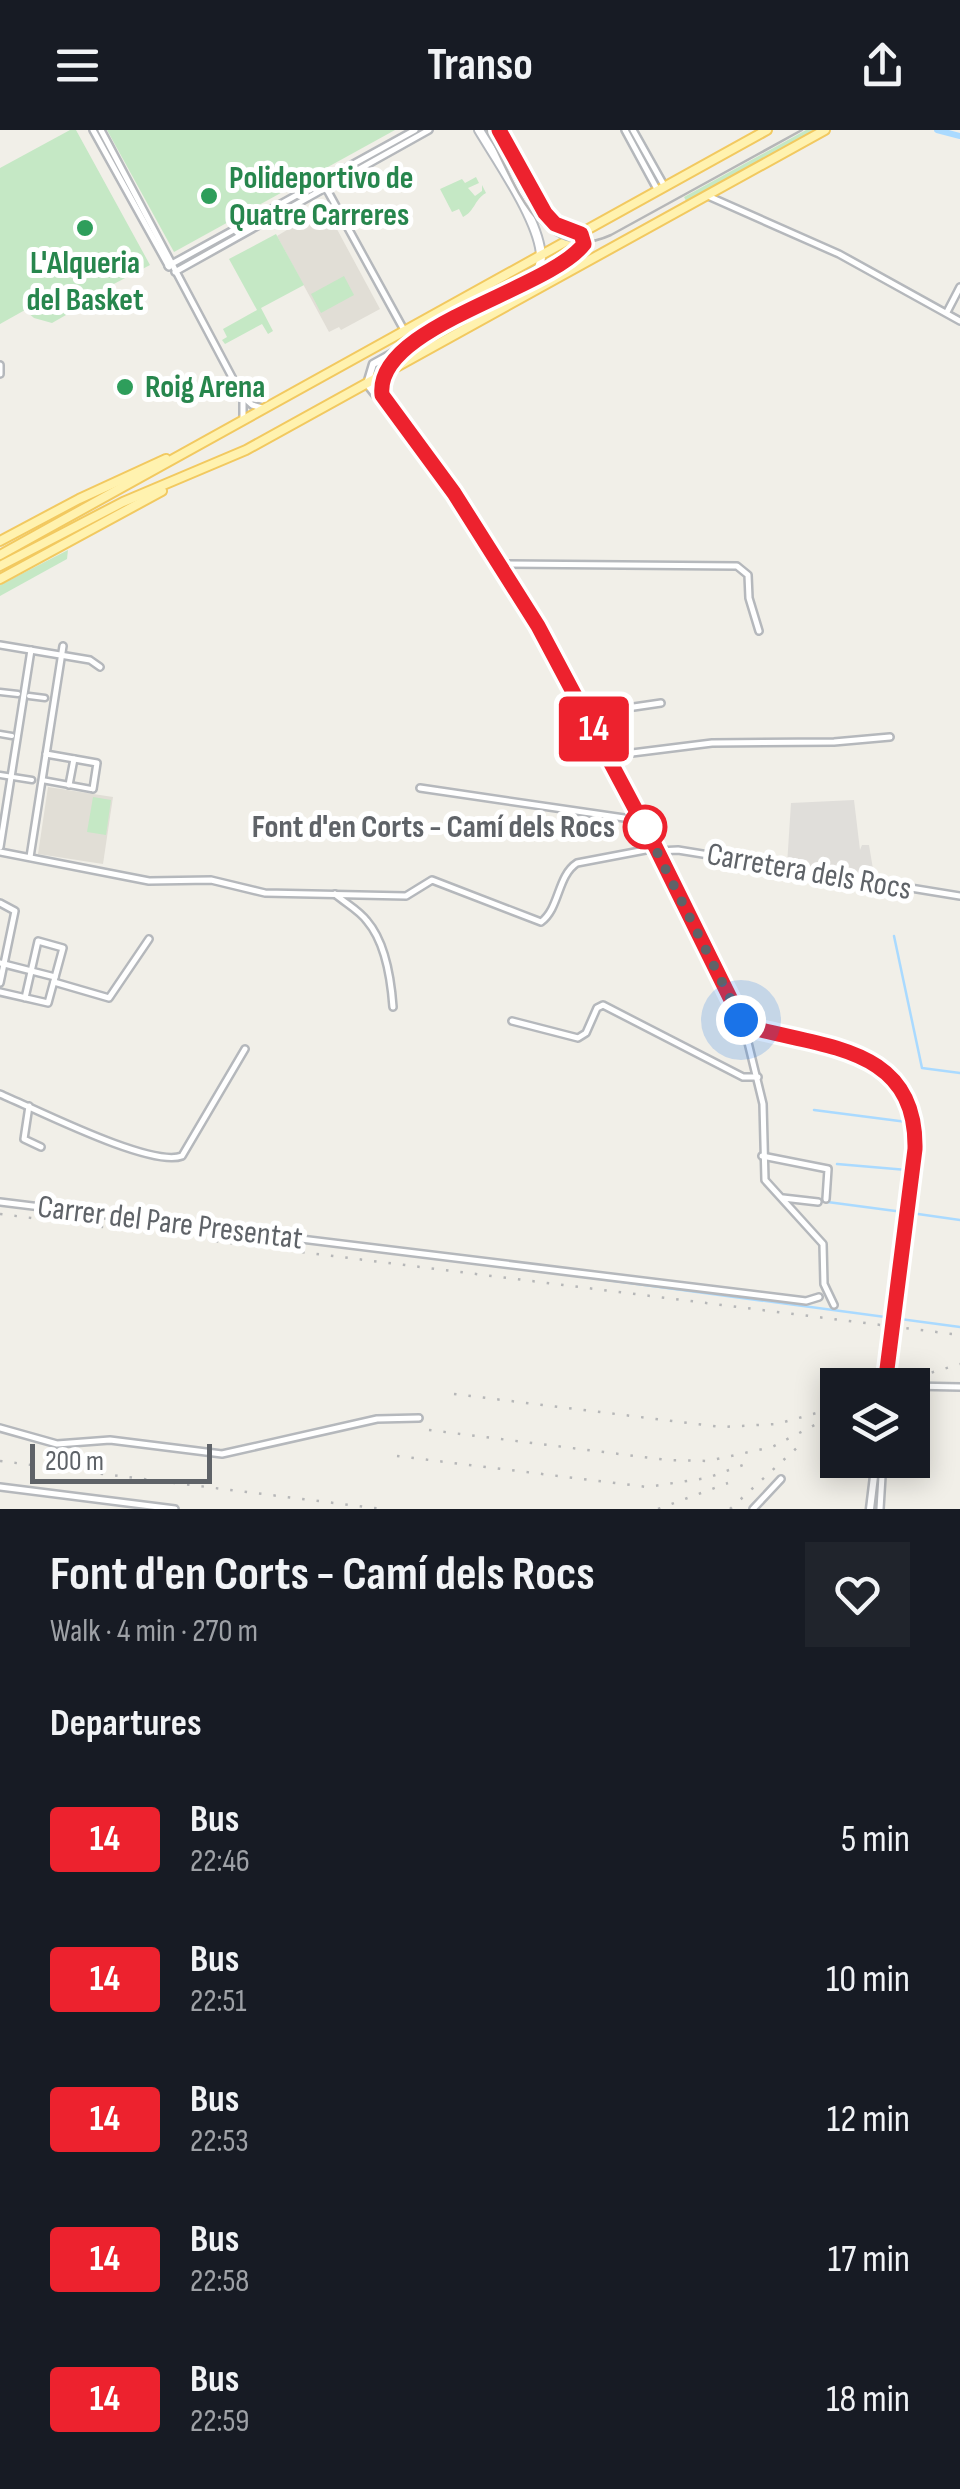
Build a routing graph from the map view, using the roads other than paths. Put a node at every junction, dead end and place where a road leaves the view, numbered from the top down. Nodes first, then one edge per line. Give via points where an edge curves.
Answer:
1 (92, 130) edge
2 (101, 130) edge
3 (415, 130) edge
4 (429, 130) edge
5 (480, 130) edge
6 (499, 130) edge
7 (625, 130) edge
8 (634, 130) edge
9 (767, 130) edge
10 (825, 130) edge
11 (326, 188) junction
12 (661, 188) junction
13 (707, 196) junction
14 (581, 234) junction
15 (543, 255) junction
16 (170, 264) junction
17 (174, 272) junction
18 (960, 286) edge
19 (513, 287) junction
20 (947, 312) junction
21 (960, 321) edge
22 (406, 332) junction
23 (412, 343) junction
24 (0, 365) edge
25 (0, 374) edge
26 (384, 374) junction
27 (367, 384) junction
28 (242, 396) junction
29 (265, 409) junction
30 (394, 416) junction
31 (243, 420) junction
32 (180, 456) junction
33 (192, 475) junction
34 (1, 539) edge
35 (0, 555) edge
36 (498, 564) junction
37 (0, 566) edge
38 (0, 579) edge
39 (758, 632) dead end
40 (0, 646) edge
41 (63, 646) dead end
42 (31, 650) junction
43 (61, 655) junction
44 (100, 666) dead end
45 (0, 692) edge
46 (18, 694) dead end
47 (29, 696) dead end
48 (45, 698) dead end
49 (661, 702) dead end
50 (586, 714) junction
51 (0, 734) edge
52 (12, 736) dead end
53 (890, 737) dead end
54 (46, 754) junction
55 (608, 756) junction
56 (74, 759) junction
57 (0, 775) edge
58 (11, 776) junction
59 (32, 780) dead end
60 (42, 780) junction
61 (70, 785) junction
62 (420, 788) dead end
63 (93, 789) joint
64 (3, 809) edge
65 (639, 816) junction
66 (657, 849) junction
67 (0, 850) edge
68 (30, 857) junction
69 (333, 892) junction
70 (960, 896) edge
71 (0, 903) edge
72 (149, 939) dead end
73 (2, 964) edge
74 (31, 971) junction
75 (54, 979) junction
76 (0, 982) edge
77 (0, 992) edge
78 (26, 998) junction
79 (394, 1007) dead end
80 (512, 1020) dead end
81 (743, 1022) junction
82 (245, 1048) dead end
83 (758, 1078) junction
84 (0, 1094) edge
85 (28, 1106) junction
86 (41, 1147) dead end
87 (762, 1156) junction
88 (780, 1198) junction
89 (826, 1199) dead end
90 (0, 1202) edge
91 (818, 1202) dead end
92 (819, 1297) dead end
93 (834, 1304) dead end
94 (887, 1368) edge
95 (930, 1386) edge
96 (960, 1387) edge
97 (419, 1418) dead end
98 (0, 1428) edge
99 (876, 1478) edge
100 (879, 1478) edge
101 (780, 1480) dead end
102 (0, 1486) edge
103 (175, 1509) edge
104 (753, 1509) edge
105 (870, 1509) edge
106 (880, 1509) edge

1 - 16 street
2 - 16 street
3 - 16 street
4 - 11 street
5 - 15 main road via 530,218
6 - 14 main road via 545,213
7 - 12 street
8 - 12 street
9 - 12 main road
10 - 13 main road
11 - 17 street
11 - 22 street
12 - 14 main road
13 - 20 street via 839,254
13 - 26 main road
14 - 15 main road
14 - 19 street via 584,244 576,252
15 - 19 main road via 533,274
15 - 22 main road
16 - 17 street
17 - 28 street
18 - 20 street
19 - 23 street
20 - 21 street
22 - 29 main road
23 - 26 street
23 - 27 street via 373,364
24 - 25 street
26 - 27 main road
26 - 30 street via 382,395
27 - 30 street
27 - 33 main road
28 - 29 street
28 - 31 street
29 - 31 main road
30 - 36 street
31 - 32 main road
32 - 34 main road
32 - 35 main road
33 - 37 main road via 123,502
33 - 38 main road
36 - 39 street via 737,566 748,575
36 - 50 street
40 - 42 street
41 - 43 street
42 - 43 street
42 - 58 street
43 - 44 street
43 - 54 street
45 - 46 street
47 - 48 street
49 - 50 street
50 - 55 street
51 - 52 street
53 - 55 street
54 - 56 street
54 - 60 street
55 - 65 street
56 - 61 street
56 - 63 street via 97,762
57 - 58 street
58 - 59 street
58 - 64 street
60 - 61 street
60 - 68 street
61 - 63 street
62 - 65 street via 578,814
64 - 67 street
65 - 66 street
66 - 69 street, Carretera dels Rocs via 570,868 541,922 432,880 409,896
66 - 70 street, Carretera dels Rocs
66 - 81 street
67 - 68 street
68 - 69 street via 149,881 211,880 265,893
69 - 79 street via 372,927
71 - 73 street via 14,908
72 - 75 street via 109,998
73 - 74 street
73 - 76 street
74 - 75 street
74 - 75 street via 38,942 63,948
74 - 78 street
75 - 78 street via 48,1003
77 - 78 street
80 - 83 street via 578,1038 603,1005 743,1077
81 - 83 street
81 - 94 street, bridge via 878,1065 898,1082 916,1125
82 - 85 street via 176,1159 145,1155
83 - 87 street
84 - 85 street
85 - 86 street via 24,1139
87 - 88 street via 765,1180
87 - 89 street via 828,1169
88 - 91 street
88 - 93 street via 823,1244 824,1284
90 - 92 street, Carrer del Pare Presentat via 806,1302
95 - 96 street
97 - 98 street via 377,1419 222,1454 110,1440 57,1444
99 - 105 street
100 - 106 street
101 - 104 street
102 - 103 street

